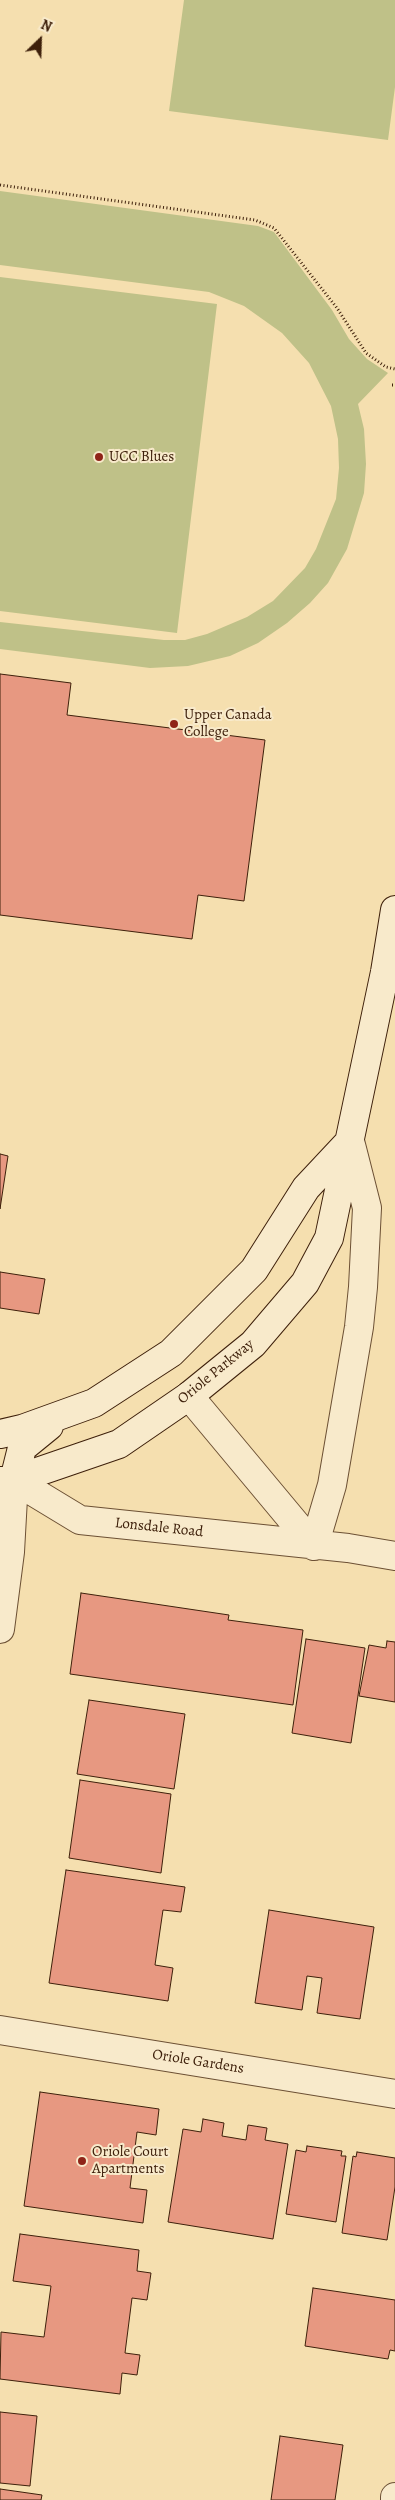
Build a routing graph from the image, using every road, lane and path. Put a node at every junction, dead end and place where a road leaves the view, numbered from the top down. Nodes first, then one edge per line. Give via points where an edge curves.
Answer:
1 (0, 185) edge
2 (395, 369) edge
3 (395, 910) edge
4 (390, 973) edge
5 (350, 1141) junction
6 (189, 1396) junction
7 (94, 1403) junction
8 (0, 1434) edge
9 (7, 1481) edge
10 (314, 1546) junction
11 (395, 1556) edge
12 (0, 1629) edge
13 (0, 2030) edge
14 (395, 2094) edge

1 - 2 path via 255,220 274,228 337,308 366,353 386,367
3 - 4 street, Oriole Parkway
4 - 5 street, Oriole Parkway
5 - 6 street, Oriole Parkway via 328,1238 305,1283 253,1344
5 - 7 street via 306,1188 254,1270 171,1353
5 - 10 street, Oriole Parkway via 367,1208 359,1328 332,1485
6 - 9 street, Oriole Parkway via 119,1444
6 - 10 street
7 - 8 street
7 - 9 street via 46,1428 22,1448
9 - 10 street, Lonsdale Road via 80,1520
9 - 12 street via 10,1552
10 - 11 street, Lonsdale Road
13 - 14 street, Oriole Gardens

